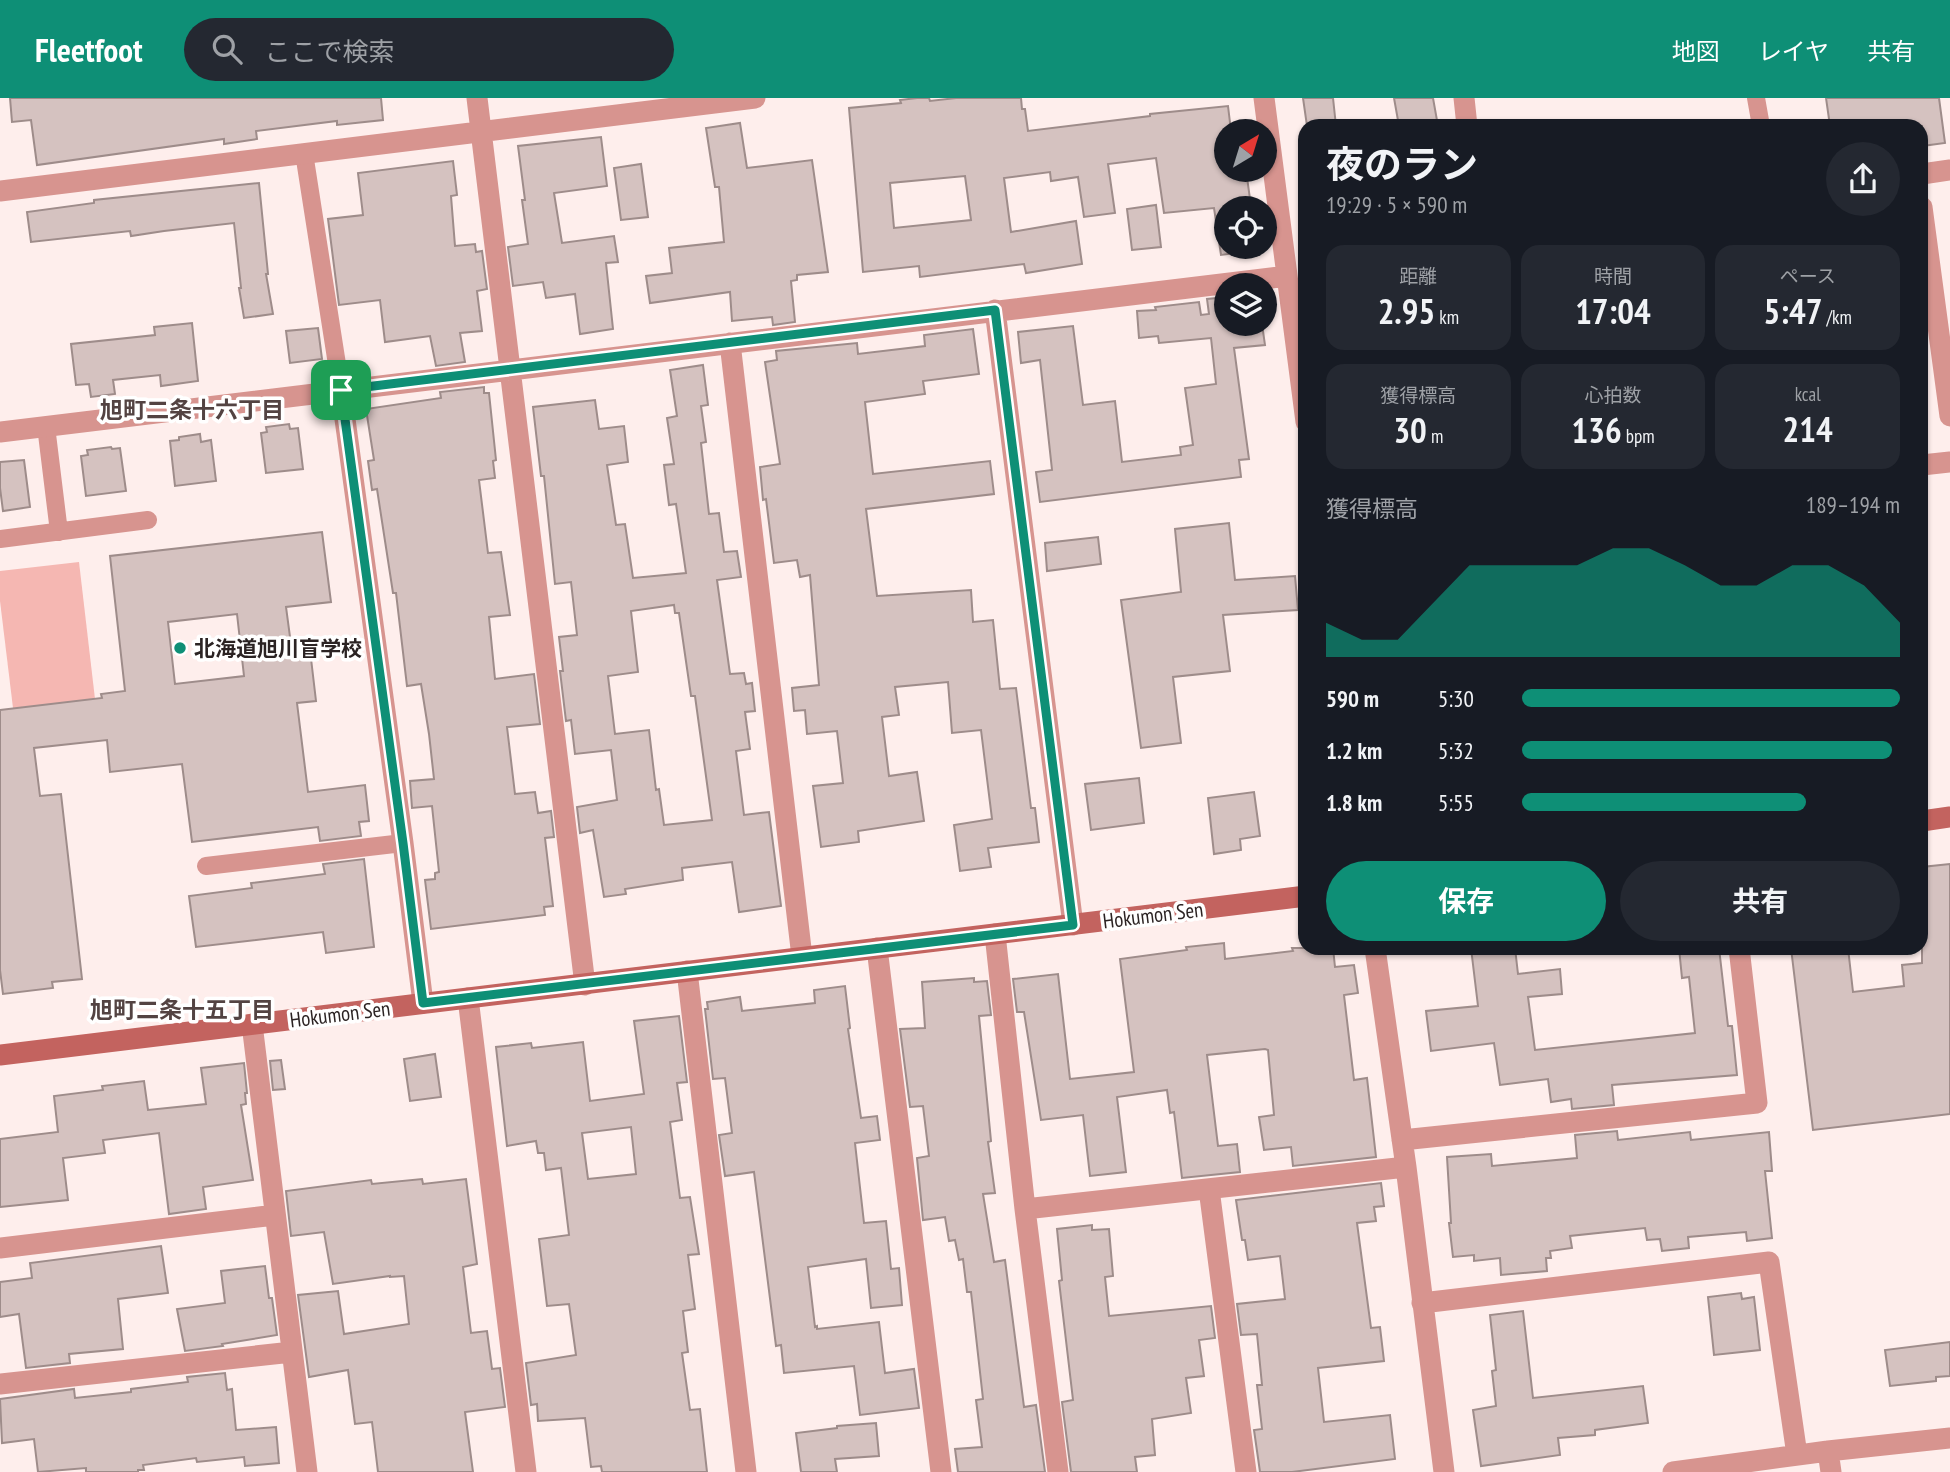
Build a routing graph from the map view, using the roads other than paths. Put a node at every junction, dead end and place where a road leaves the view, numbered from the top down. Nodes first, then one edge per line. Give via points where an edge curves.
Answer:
1 (477, 98) edge
2 (755, 98) edge
3 (1264, 98) edge
4 (1464, 98) edge
5 (1756, 98) edge
6 (1466, 119) edge
7 (1760, 119) edge
8 (482, 131) junction
9 (304, 153) junction
10 (1950, 170) edge
11 (1928, 173) edge
12 (0, 191) edge
13 (1928, 252) edge
14 (1287, 276) junction
15 (995, 310) junction
16 (730, 343) junction
17 (1298, 361) edge
18 (511, 370) junction
19 (341, 390) junction
20 (1950, 416) edge
21 (46, 426) junction
22 (0, 432) edge
23 (1950, 462) edge
24 (1928, 464) edge
25 (148, 520) dead end
26 (59, 531) junction
27 (0, 539) edge
28 (1950, 817) edge
29 (1928, 820) edge
30 (403, 843) junction
31 (206, 866) dead end
32 (1298, 897) edge
33 (1073, 925) junction
34 (995, 934) junction
35 (877, 948) junction
36 (1376, 955) edge
37 (1740, 955) edge
38 (802, 957) junction
39 (687, 971) junction
40 (585, 985) junction
41 (468, 998) junction
42 (423, 1003) junction
43 (252, 1024) junction
44 (0, 1055) edge
45 (1402, 1140) junction
46 (1406, 1167) junction
47 (1209, 1189) junction
48 (1025, 1209) junction
49 (275, 1215) junction
50 (0, 1248) edge
51 (1422, 1303) junction
52 (292, 1352) junction
53 (0, 1384) edge
54 (1950, 1442) edge
55 (1797, 1455) junction
56 (1830, 1461) edge
57 (300, 1471) edge
58 (526, 1472) edge
59 (746, 1472) edge
60 (941, 1472) edge
61 (1058, 1472) edge
62 (1246, 1472) edge
63 (1444, 1472) edge
64 (1673, 1472) edge

1 - 8 street
2 - 8 street
3 - 14 street
4 - 6 street
5 - 7 lane
8 - 9 street
8 - 18 street
9 - 12 street
9 - 19 lane
10 - 11 street
13 - 20 street
14 - 15 street
14 - 17 street
15 - 16 street
15 - 33 street
16 - 18 street
16 - 38 street
18 - 19 street
18 - 40 street
19 - 21 street
19 - 30 street
21 - 22 street
21 - 26 lane
23 - 24 street
25 - 26 lane
26 - 27 lane
28 - 29 street
30 - 31 lane
30 - 42 street
32 - 33 street, Hokumon Sen
33 - 34 street, Hokumon Sen
34 - 35 street, Hokumon Sen
34 - 48 street
35 - 38 street, Hokumon Sen
35 - 60 street
36 - 45 street
37 - 45 street via 1757,1103
38 - 39 street, Hokumon Sen
39 - 40 street, Hokumon Sen
39 - 59 street
40 - 41 street, Hokumon Sen
41 - 42 street, Hokumon Sen
41 - 58 street
42 - 43 street, Hokumon Sen
43 - 44 street, Hokumon Sen
43 - 49 street
45 - 46 street
46 - 47 street
46 - 51 street
47 - 48 street
47 - 62 street
48 - 61 street
49 - 50 street
49 - 52 street
51 - 55 street via 1769,1262
51 - 63 street
52 - 53 street
52 - 57 street
54 - 56 street
55 - 56 street
55 - 64 street

